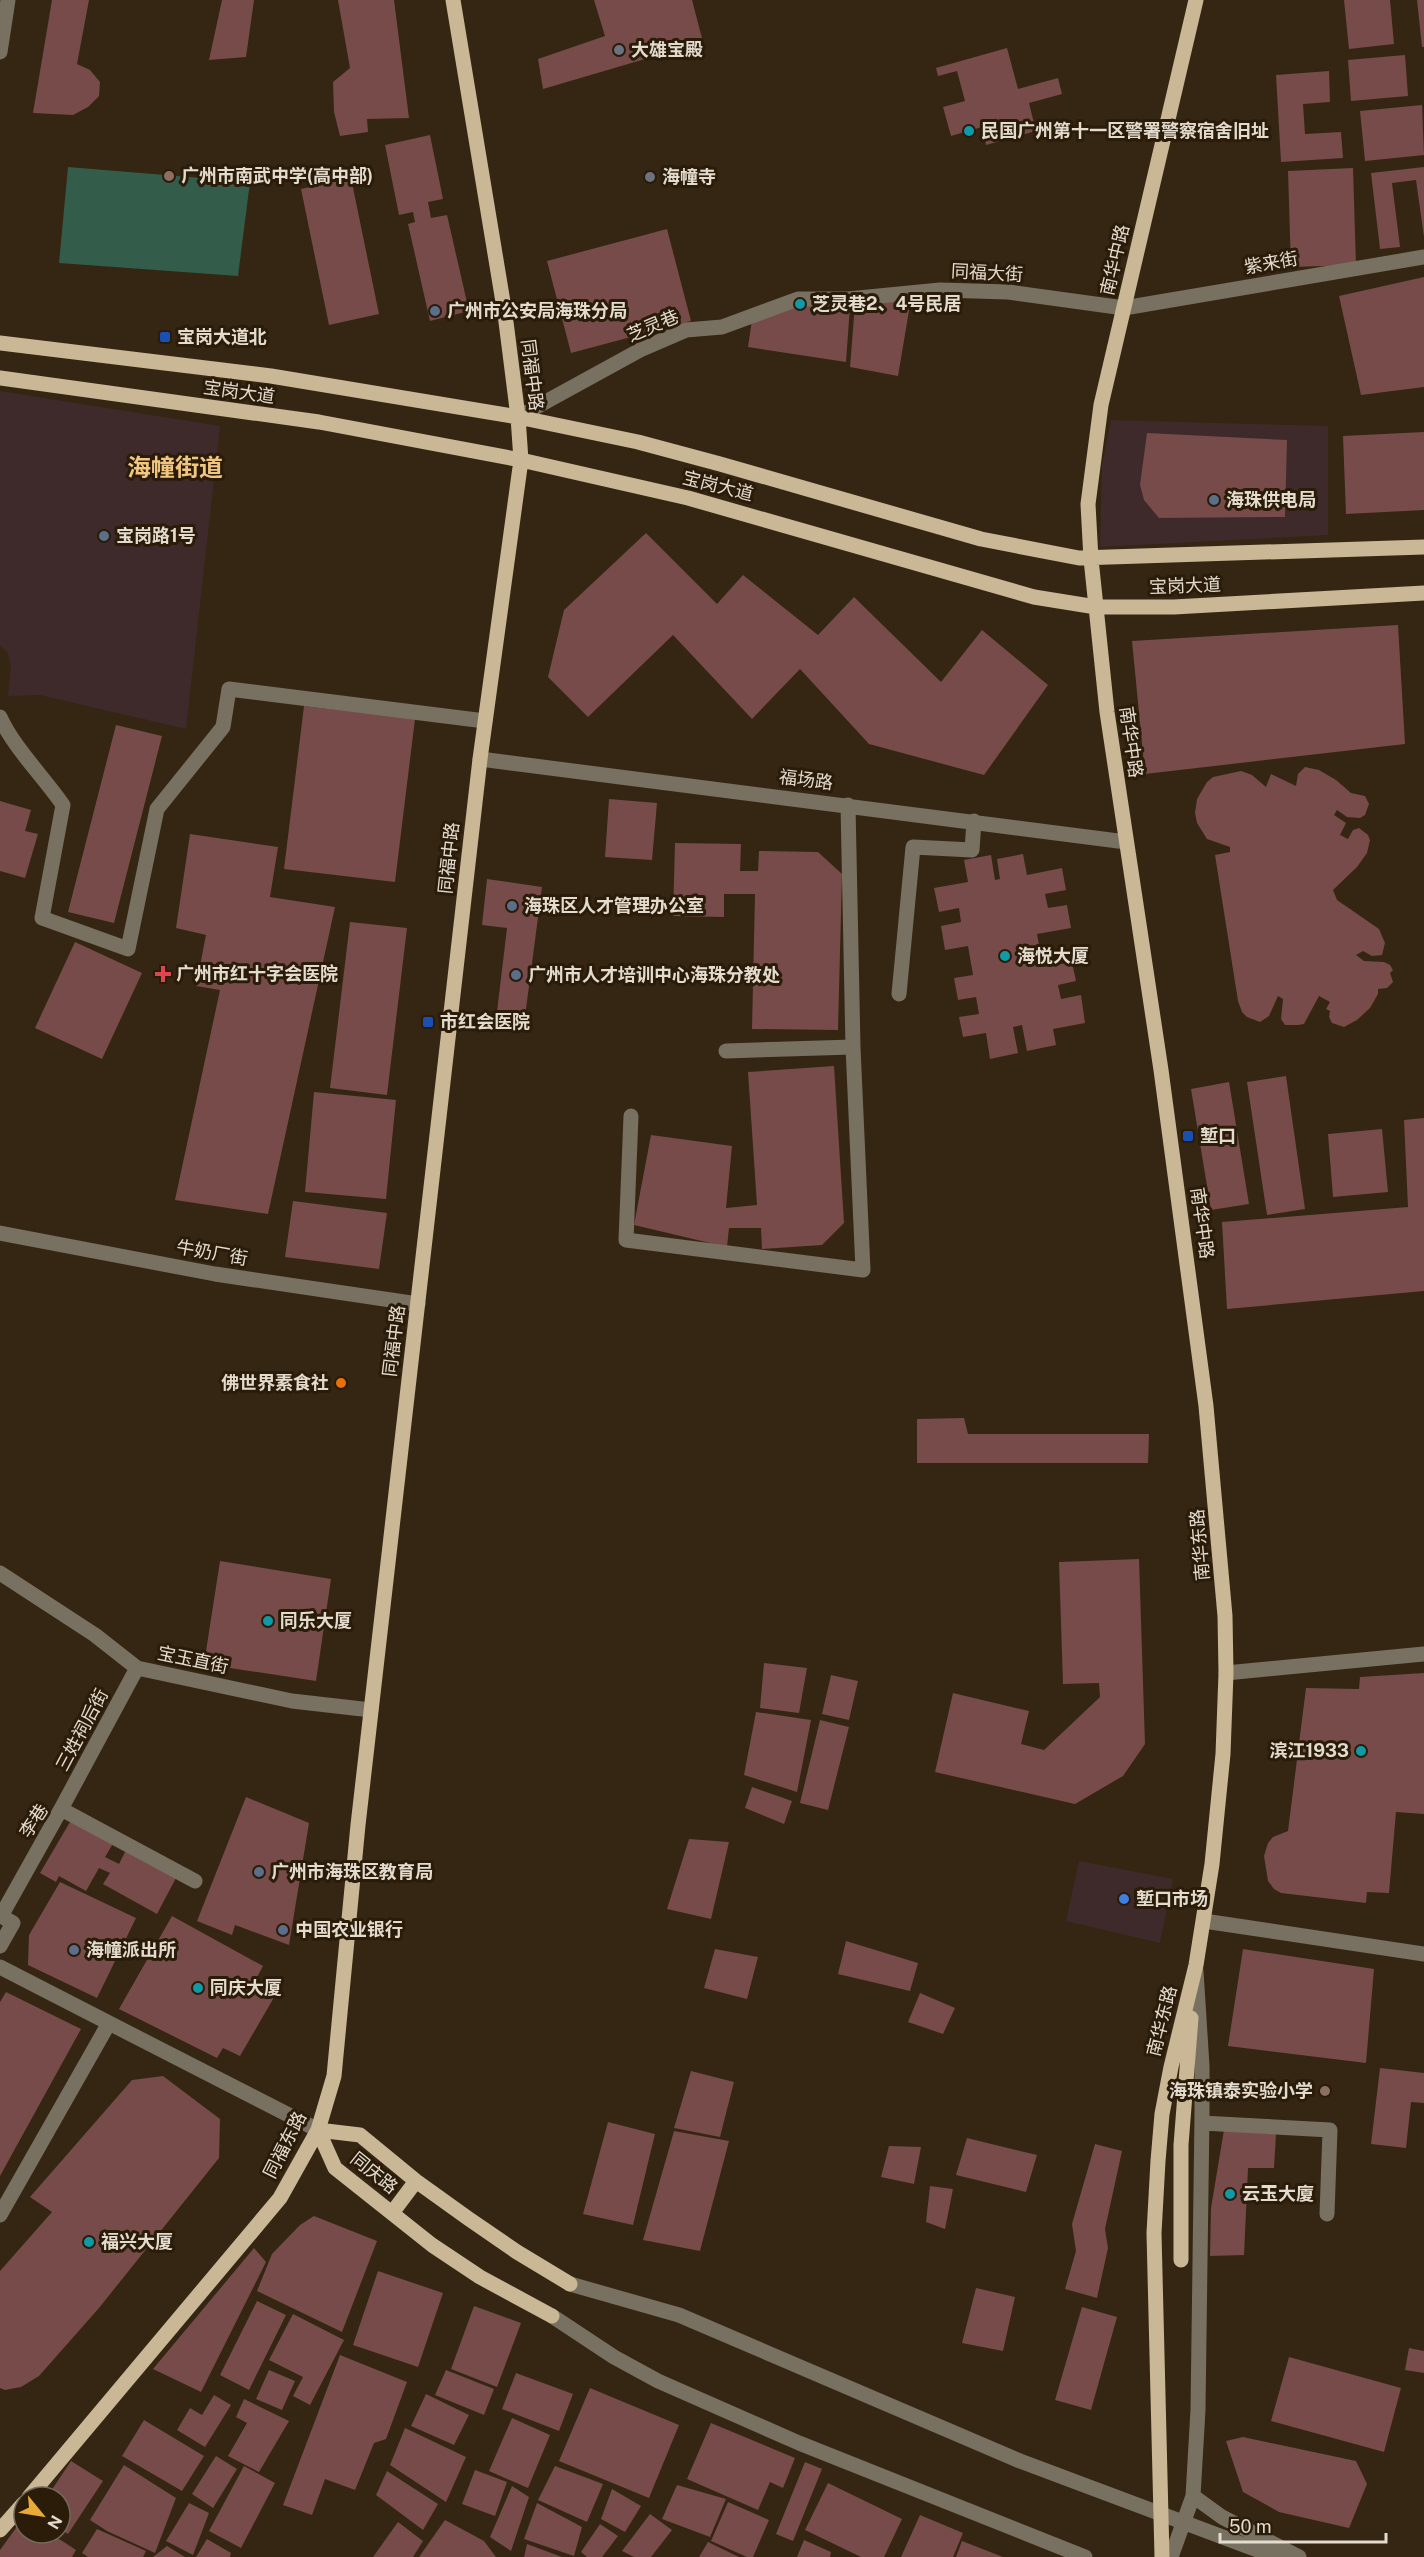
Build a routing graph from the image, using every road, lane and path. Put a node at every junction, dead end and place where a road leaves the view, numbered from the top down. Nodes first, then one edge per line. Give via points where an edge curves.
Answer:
1 (8, 0) edge
2 (453, 0) edge
3 (1196, 0) edge
4 (0, 52) edge
5 (1424, 257) edge
6 (848, 299) joint
7 (1124, 308) junction
8 (0, 343) edge
9 (0, 378) edge
10 (518, 417) junction
11 (521, 460) junction
12 (1424, 547) edge
13 (1091, 559) junction
14 (1424, 593) edge
15 (1096, 607) junction
16 (0, 717) edge
17 (485, 721) junction
18 (480, 759) junction
19 (848, 805) junction
20 (974, 821) junction
21 (1126, 843) junction
22 (900, 994) dead end
23 (853, 1047) junction
24 (726, 1051) dead end
25 (631, 1116) dead end
26 (0, 1233) edge
27 (418, 1304) junction
28 (1216, 1496) joint
29 (0, 1573) edge
30 (1424, 1654) edge
31 (137, 1668) junction
32 (1226, 1673) junction
33 (370, 1717) junction
34 (61, 1809) junction
35 (195, 1881) dead end
36 (1204, 1921) junction
37 (0, 1946) edge
38 (1424, 1954) edge
39 (1196, 1965) junction
40 (0, 1967) edge
41 (109, 2023) junction
42 (1202, 2123) junction
43 (318, 2130) junction
44 (416, 2181) junction
45 (392, 2213) junction
46 (1327, 2214) dead end
47 (0, 2215) edge
48 (1181, 2260) dead end
49 (570, 2284) joint
50 (552, 2316) joint
51 (39, 2485) edge
52 (1193, 2496) junction
53 (1162, 2515) junction
54 (12, 2516) edge
55 (1184, 2523) junction
56 (0, 2530) edge
57 (1085, 2557) edge
58 (1162, 2557) edge
59 (1172, 2557) edge
60 (1276, 2557) edge
61 (1299, 2557) edge

1 - 4 street
2 - 10 main road, 同福中路
3 - 7 main road, 南华中路
5 - 7 street, 紫来街
6 - 7 street, 同福大街 via 940,290 1008,292
6 - 10 street, 芝灵巷 via 798,298 722,327 686,330 642,349
7 - 13 main road, 南华中路 via 1101,405 1091,471
8 - 10 main road, 宝岗大道 via 271,376
9 - 11 main road, 宝岗大道 via 319,422
10 - 11 main road, 同福中路
10 - 13 main road, 宝岗大道 via 638,442 981,539
11 - 15 main road, 宝岗大道 via 731,510 1034,597
11 - 17 main road, 同福中路
12 - 13 main road, 宝岗大道
13 - 15 main road, 南华中路
14 - 15 main road, 宝岗大道 via 1174,607
15 - 21 main road, 南华中路
16 - 17 street via 7,734 63,805 42,918 128,949 157,809 223,727 229,689
17 - 18 main road, 同福中路
18 - 19 street, 福场路
18 - 27 main road, 同福中路
19 - 20 street, 福场路
19 - 23 street
20 - 21 street, 福场路
20 - 22 street via 972,850 913,847
21 - 28 main road, 南华中路 via 1189,1266
23 - 24 street
23 - 25 street via 863,1270 626,1240
26 - 27 street, 牛奶厂街 via 215,1274
27 - 33 main road, 同福中路
28 - 32 main road, 南华东路
29 - 31 street, 宝玉直街 via 95,1635
30 - 32 street
31 - 33 street, 宝玉直街
31 - 34 street, 三姓祠后街
32 - 36 main road, 南华东路 via 1223,1754
33 - 43 main road, 同福东路 via 337,2056
34 - 35 street, 李巷
34 - 37 street, 李巷 via 1,1916 13,1923
36 - 38 street
36 - 39 main road, 南华东路
39 - 42 street
39 - 48 main road via 1181,2135
39 - 53 main road, 南华东路 via 1162,2114 1157,2173 1154,2233
40 - 41 street
41 - 43 street
41 - 47 street
42 - 46 street via 1330,2130
42 - 52 street
43 - 44 main road, 同庆路 via 360,2135
43 - 45 main road, 同庆路 via 334,2168
43 - 51 main road, 同福东路 via 280,2198
44 - 45 main road
44 - 49 main road, 同庆路
45 - 50 main road, 同庆路 via 480,2277
49 - 53 street via 689,2319 949,2432
50 - 57 street via 658,2381 810,2448
52 - 55 street
52 - 61 street via 1222,2517
53 - 55 street
53 - 58 main road, 南华东路
54 - 56 main road
55 - 59 street
55 - 60 street

